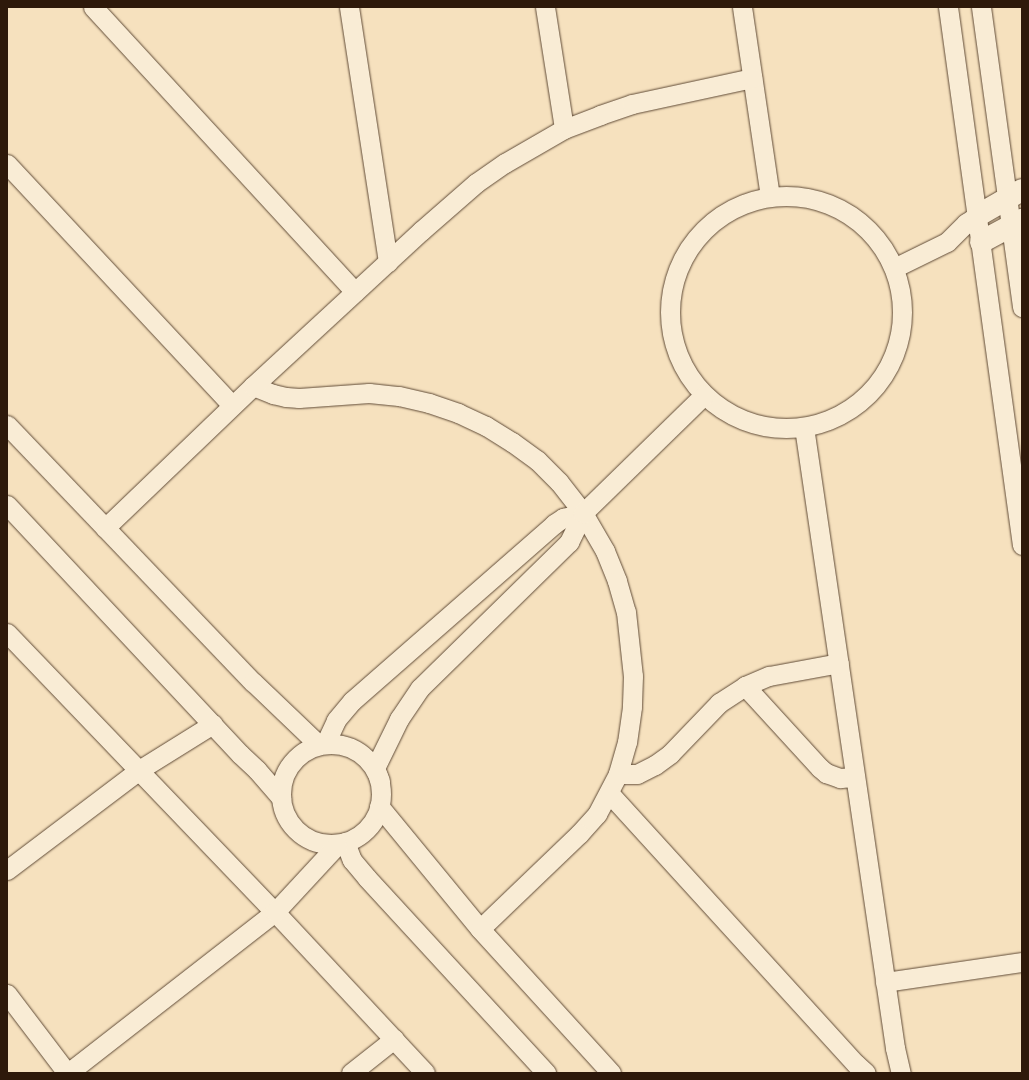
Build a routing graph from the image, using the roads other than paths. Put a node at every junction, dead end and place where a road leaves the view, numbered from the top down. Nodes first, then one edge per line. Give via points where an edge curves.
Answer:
1 (93, 7) edge
2 (349, 7) edge
3 (545, 7) edge
4 (742, 7) edge
5 (948, 7) edge
6 (981, 7) edge
7 (752, 78) junction
8 (564, 129) junction
9 (7, 164) edge
10 (1015, 195) edge
11 (770, 196) junction
12 (977, 216) junction
13 (1016, 223) edge
14 (947, 242) junction
15 (981, 242) junction
16 (388, 262) junction
17 (894, 268) junction
18 (355, 292) junction
19 (1022, 307) edge
20 (253, 386) junction
21 (704, 395) junction
22 (232, 405) junction
23 (7, 425) edge
24 (804, 426) junction
25 (7, 505) edge
26 (583, 513) junction
27 (105, 528) junction
28 (1022, 545) edge
29 (10, 643) edge
30 (839, 663) junction
31 (745, 686) junction
32 (213, 724) junction
33 (322, 744) junction
34 (139, 770) junction
35 (618, 774) junction
36 (855, 777) junction
37 (380, 781) junction
38 (609, 793) junction
39 (281, 798) junction
40 (379, 806) junction
41 (341, 843) junction
42 (7, 870) edge
43 (275, 912) junction
44 (480, 929) junction
45 (1022, 962) edge
46 (885, 982) junction
47 (7, 994) edge
48 (394, 1039) junction
49 (68, 1073) edge
50 (351, 1073) edge
51 (425, 1073) edge
52 (546, 1073) edge
53 (611, 1073) edge
54 (866, 1073) edge
55 (901, 1073) edge

1 - 18 street
2 - 16 street
3 - 8 street
4 - 7 street
5 - 12 street
6 - 10 street
7 - 8 street via 632,104
7 - 11 street
8 - 16 street via 476,183
9 - 22 street
10 - 12 street
10 - 13 street
11 - 17 street via 809,197 828,202 845,211 875,236
11 - 21 street via 734,207 709,224 692,242 675,275 670,306 670,330 682,365
12 - 14 street
12 - 15 street
13 - 15 street
13 - 19 street
14 - 15 street
14 - 17 street
15 - 28 street
16 - 18 street
17 - 24 street via 902,309 898,342 888,366 878,383 849,410 832,419
18 - 20 street
20 - 22 street
20 - 26 street via 272,394 299,398 369,393 399,396 429,402 458,412 512,442 536,460 559,482
21 - 24 street via 736,418 755,424 774,428
21 - 26 street
22 - 27 street
23 - 27 street
24 - 30 street
25 - 32 street
26 - 33 street via 563,518 554,524 352,701 336,720
26 - 35 street via 605,551 617,581 626,612 631,644 632,707 627,742
26 - 37 street via 569,542 420,688 399,720 375,768
27 - 33 street via 253,682
29 - 34 street
30 - 31 street via 769,676
30 - 36 street
31 - 35 street via 719,703 670,754 655,765 637,774
31 - 36 street via 820,768 840,778
32 - 34 street
32 - 39 street
33 - 37 street via 346,746 365,756 374,767
33 - 39 street via 303,752 290,764 283,781
34 - 42 street
34 - 43 street
35 - 38 street
36 - 46 street
37 - 40 street
38 - 44 street via 597,814 579,834
38 - 54 street
39 - 41 street via 285,813 303,836 316,842
40 - 41 street via 372,822 361,834
40 - 44 street
41 - 43 street
41 - 52 street via 367,878
43 - 48 street
43 - 49 street
44 - 53 street
45 - 46 street
46 - 55 street
47 - 49 street
48 - 50 street
48 - 51 street

